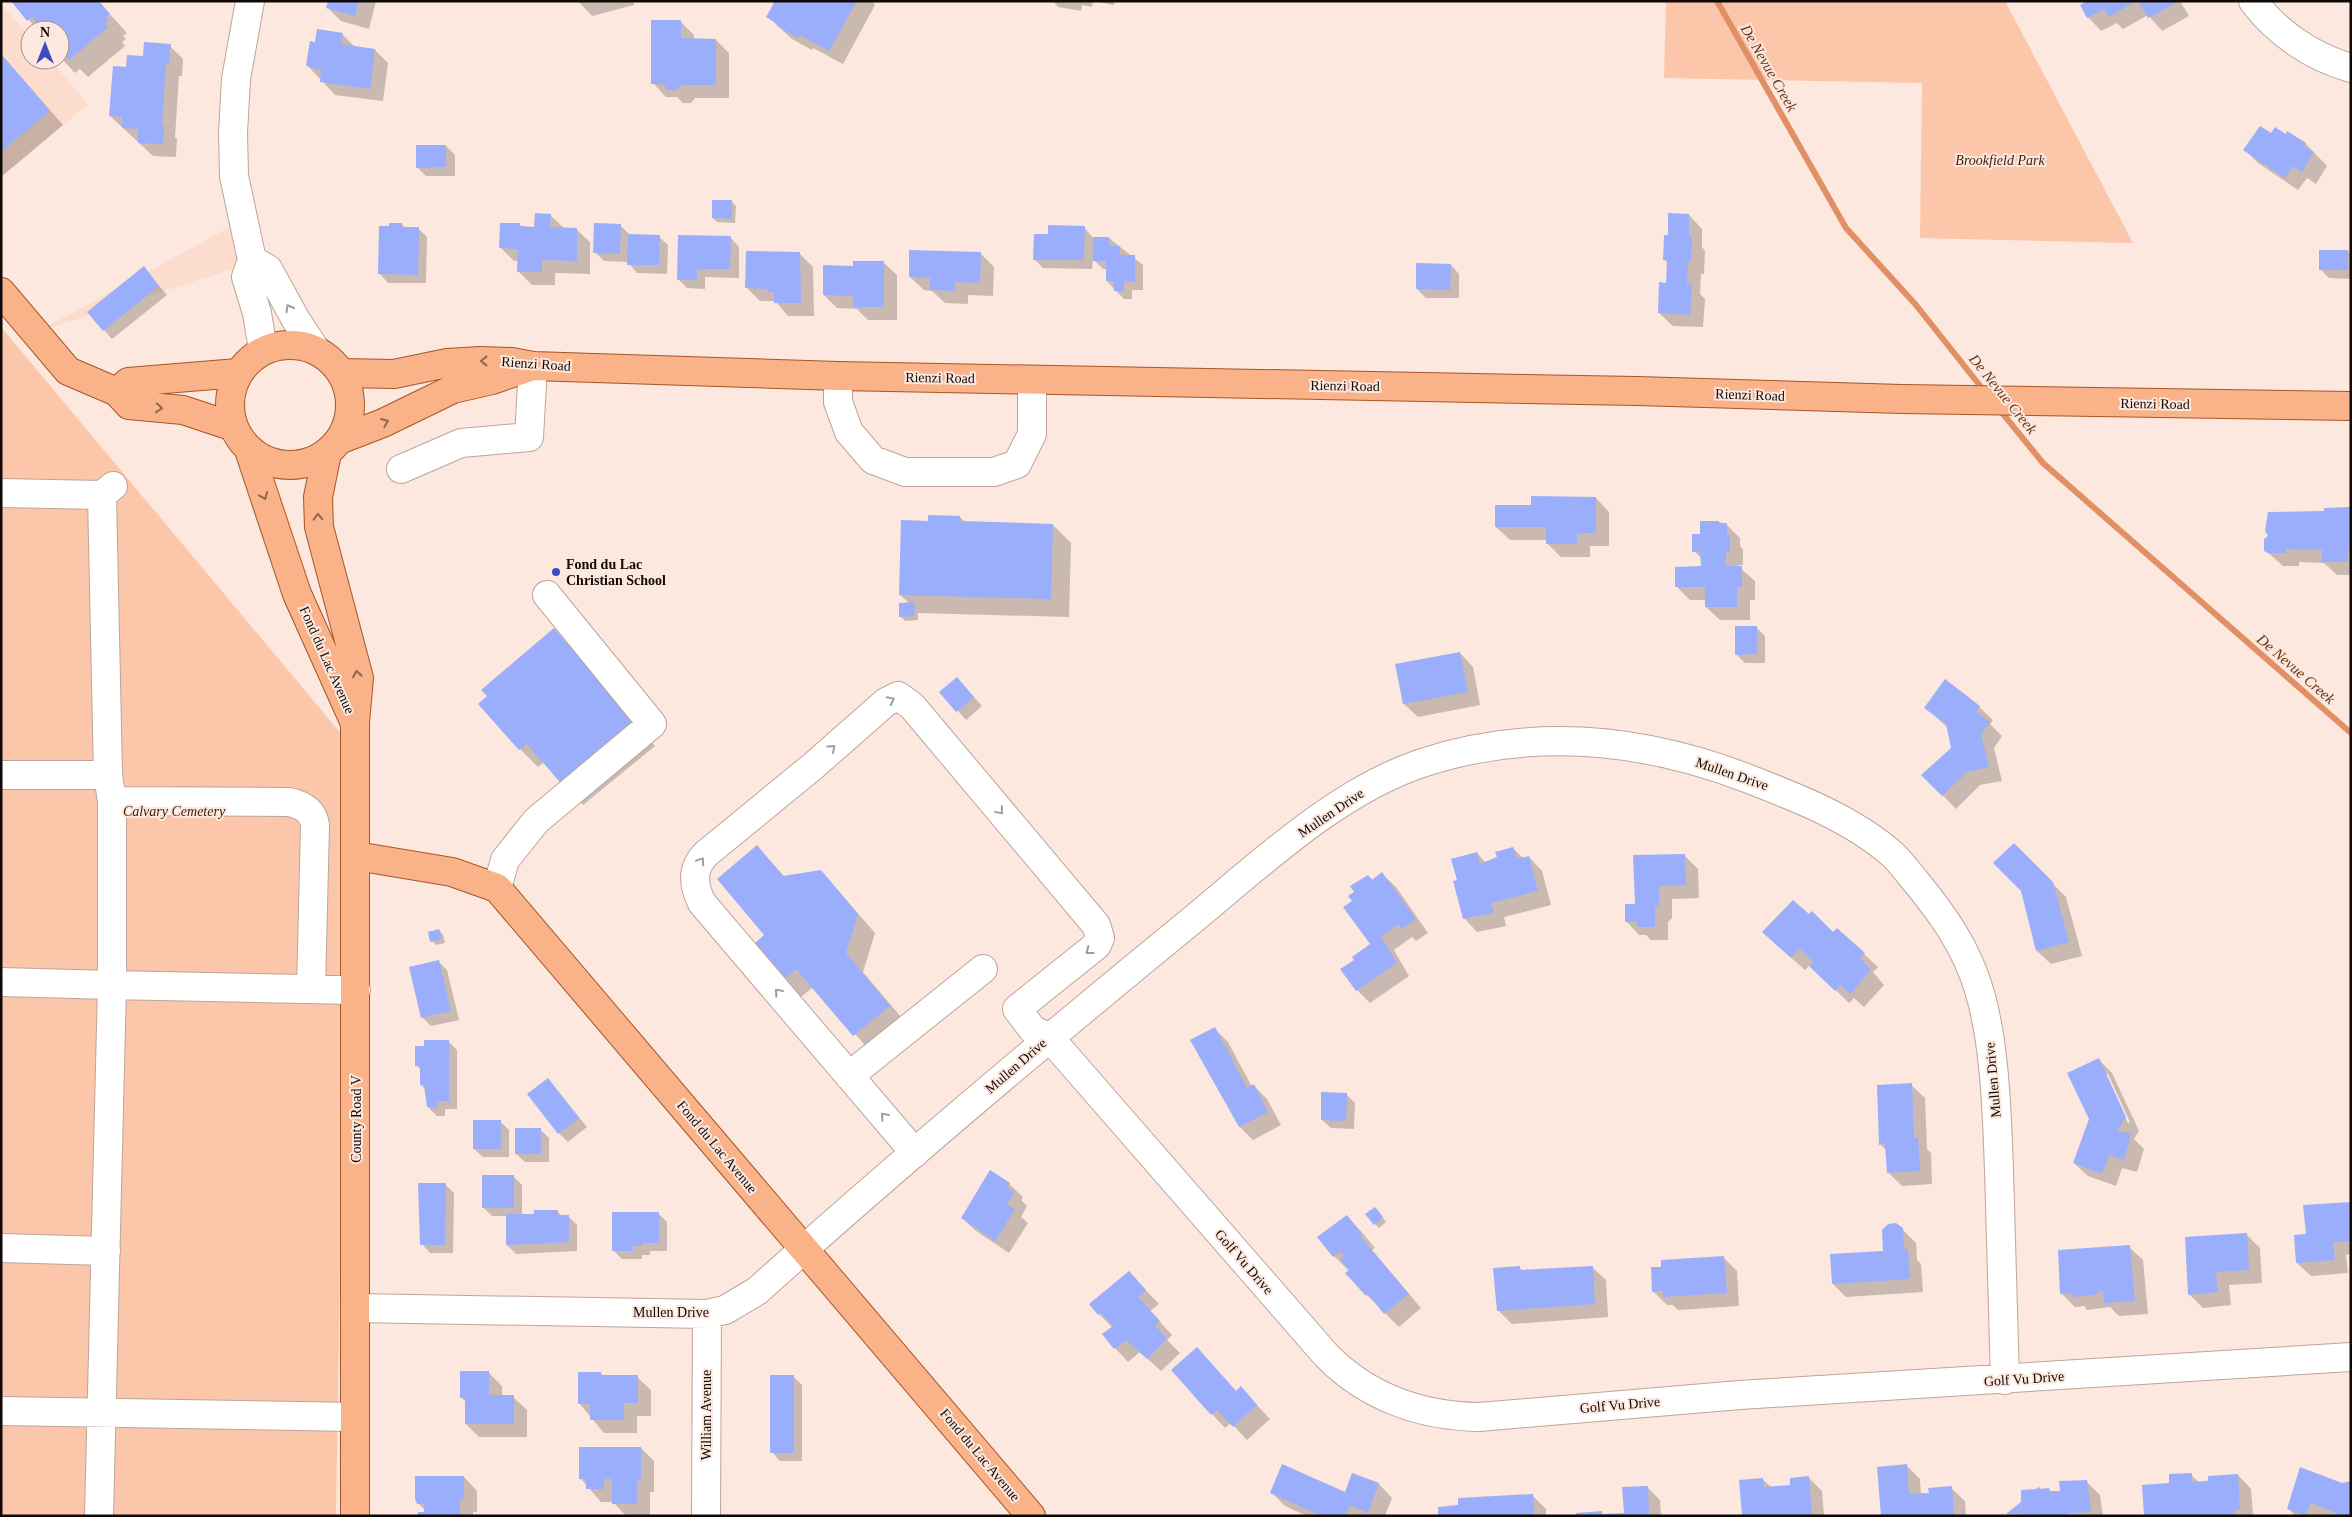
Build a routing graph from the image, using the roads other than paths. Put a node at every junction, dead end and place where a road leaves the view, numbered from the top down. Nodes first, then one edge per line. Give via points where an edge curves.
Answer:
1 (250, 1) edge
2 (2253, 1) edge
3 (2351, 68) edge
4 (252, 260) junction
5 (1, 292) edge
6 (263, 350) junction
7 (315, 350) junction
8 (533, 366) junction
9 (238, 373) junction
10 (342, 373) junction
11 (838, 376) junction
12 (1032, 380) junction
13 (116, 392) junction
14 (2351, 406) edge
15 (234, 427) junction
16 (333, 446) junction
17 (249, 450) junction
18 (401, 468) dead end
19 (1, 493) edge
20 (547, 595) dead end
21 (355, 722) junction
22 (1, 775) edge
23 (108, 775) junction
24 (112, 801) junction
25 (356, 856) junction
26 (497, 888) junction
27 (983, 969) dead end
28 (1061, 973) junction
29 (1, 982) edge
30 (112, 985) junction
31 (311, 989) junction
32 (356, 990) junction
33 (1088, 1006) junction
34 (1049, 1038) junction
35 (850, 1076) junction
36 (915, 1153) junction
37 (1, 1248) edge
38 (804, 1249) junction
39 (106, 1251) junction
40 (355, 1308) junction
41 (707, 1314) junction
42 (2351, 1357) edge
43 (2005, 1380) junction
44 (1, 1410) edge
45 (103, 1413) junction
46 (355, 1417) junction
47 (99, 1516) edge
48 (355, 1516) edge
49 (706, 1516) edge
50 (1031, 1516) edge

1 - 4 street via 236,79 233,154 235,187
2 - 3 street via 2279,29 2299,44
4 - 6 street via 246,277 257,313
7 -> 4 street via 268,269
5 - 13 main road via 68,371
6 - 7 main road via 298,344
6 - 9 main road via 248,360
7 - 10 main road
8 -> 10 main road, Rienzi Road via 480,361 447,363 394,374
8 - 11 main road, Rienzi Road
16 -> 8 main road via 453,389
8 - 18 street via 529,437 461,443
9 - 13 main road via 128,382
9 - 15 main road via 229,405
10 - 16 main road via 351,407 348,424
11 - 12 main road, Rienzi Road
11 - 12 street via 838,402 849,432 873,460 905,472 994,472 1017,464 1032,434
12 - 14 main road, Rienzi Road
13 -> 15 main road via 130,406 184,410
15 - 17 main road
16 - 17 main road via 312,461 296,465 271,462
21 -> 16 main road, Fond du Lac Avenue via 359,678 318,527 318,497
17 -> 21 main road, Fond du Lac Avenue via 297,594
19 - 23 street via 107,491
20 - 26 street via 652,724 536,822 505,860
21 - 25 main road, County Road V
22 - 23 street
23 - 24 street
24 - 30 street
24 - 31 street via 289,802 309,811 315,825
25 - 26 main road via 452,872
25 - 32 main road, County Road V
26 - 38 main road, Fond du Lac Avenue
27 - 35 street
28 - 33 street
28 - 34 street, Golf Vu Drive via 1017,1009 1033,1030
35 -> 28 street via 702,903 694,875 700,859 892,698 898,696 912,706 1096,925 1100,938 1097,945
29 - 30 street
30 - 31 street
30 - 39 street
31 - 32 street
32 - 40 main road, County Road V
33 - 34 street, Mullen Drive
33 - 43 street, Mullen Drive via 1296,835 1364,790 1422,763 1532,742 1604,742 1676,756 1735,773 1790,795 1856,828 1894,856 1946,920 1965,952 1979,990 1987,1022 1997,1124
34 - 36 street, Mullen Drive
34 - 43 street, Golf Vu Drive via 1326,1355 1357,1381 1405,1405 1438,1414 1479,1417 1740,1395
36 -> 35 street
36 - 38 street, Mullen Drive
37 - 39 street
38 - 41 street, Mullen Drive via 758,1291 725,1310
38 - 50 main road, Fond du Lac Avenue
39 - 45 street
40 - 41 street, Mullen Drive
40 - 46 main road, County Road V
41 - 49 street, William Avenue
42 - 43 street, Golf Vu Drive
44 - 45 street
45 - 46 street
45 - 47 street
46 - 48 main road, County Road V

